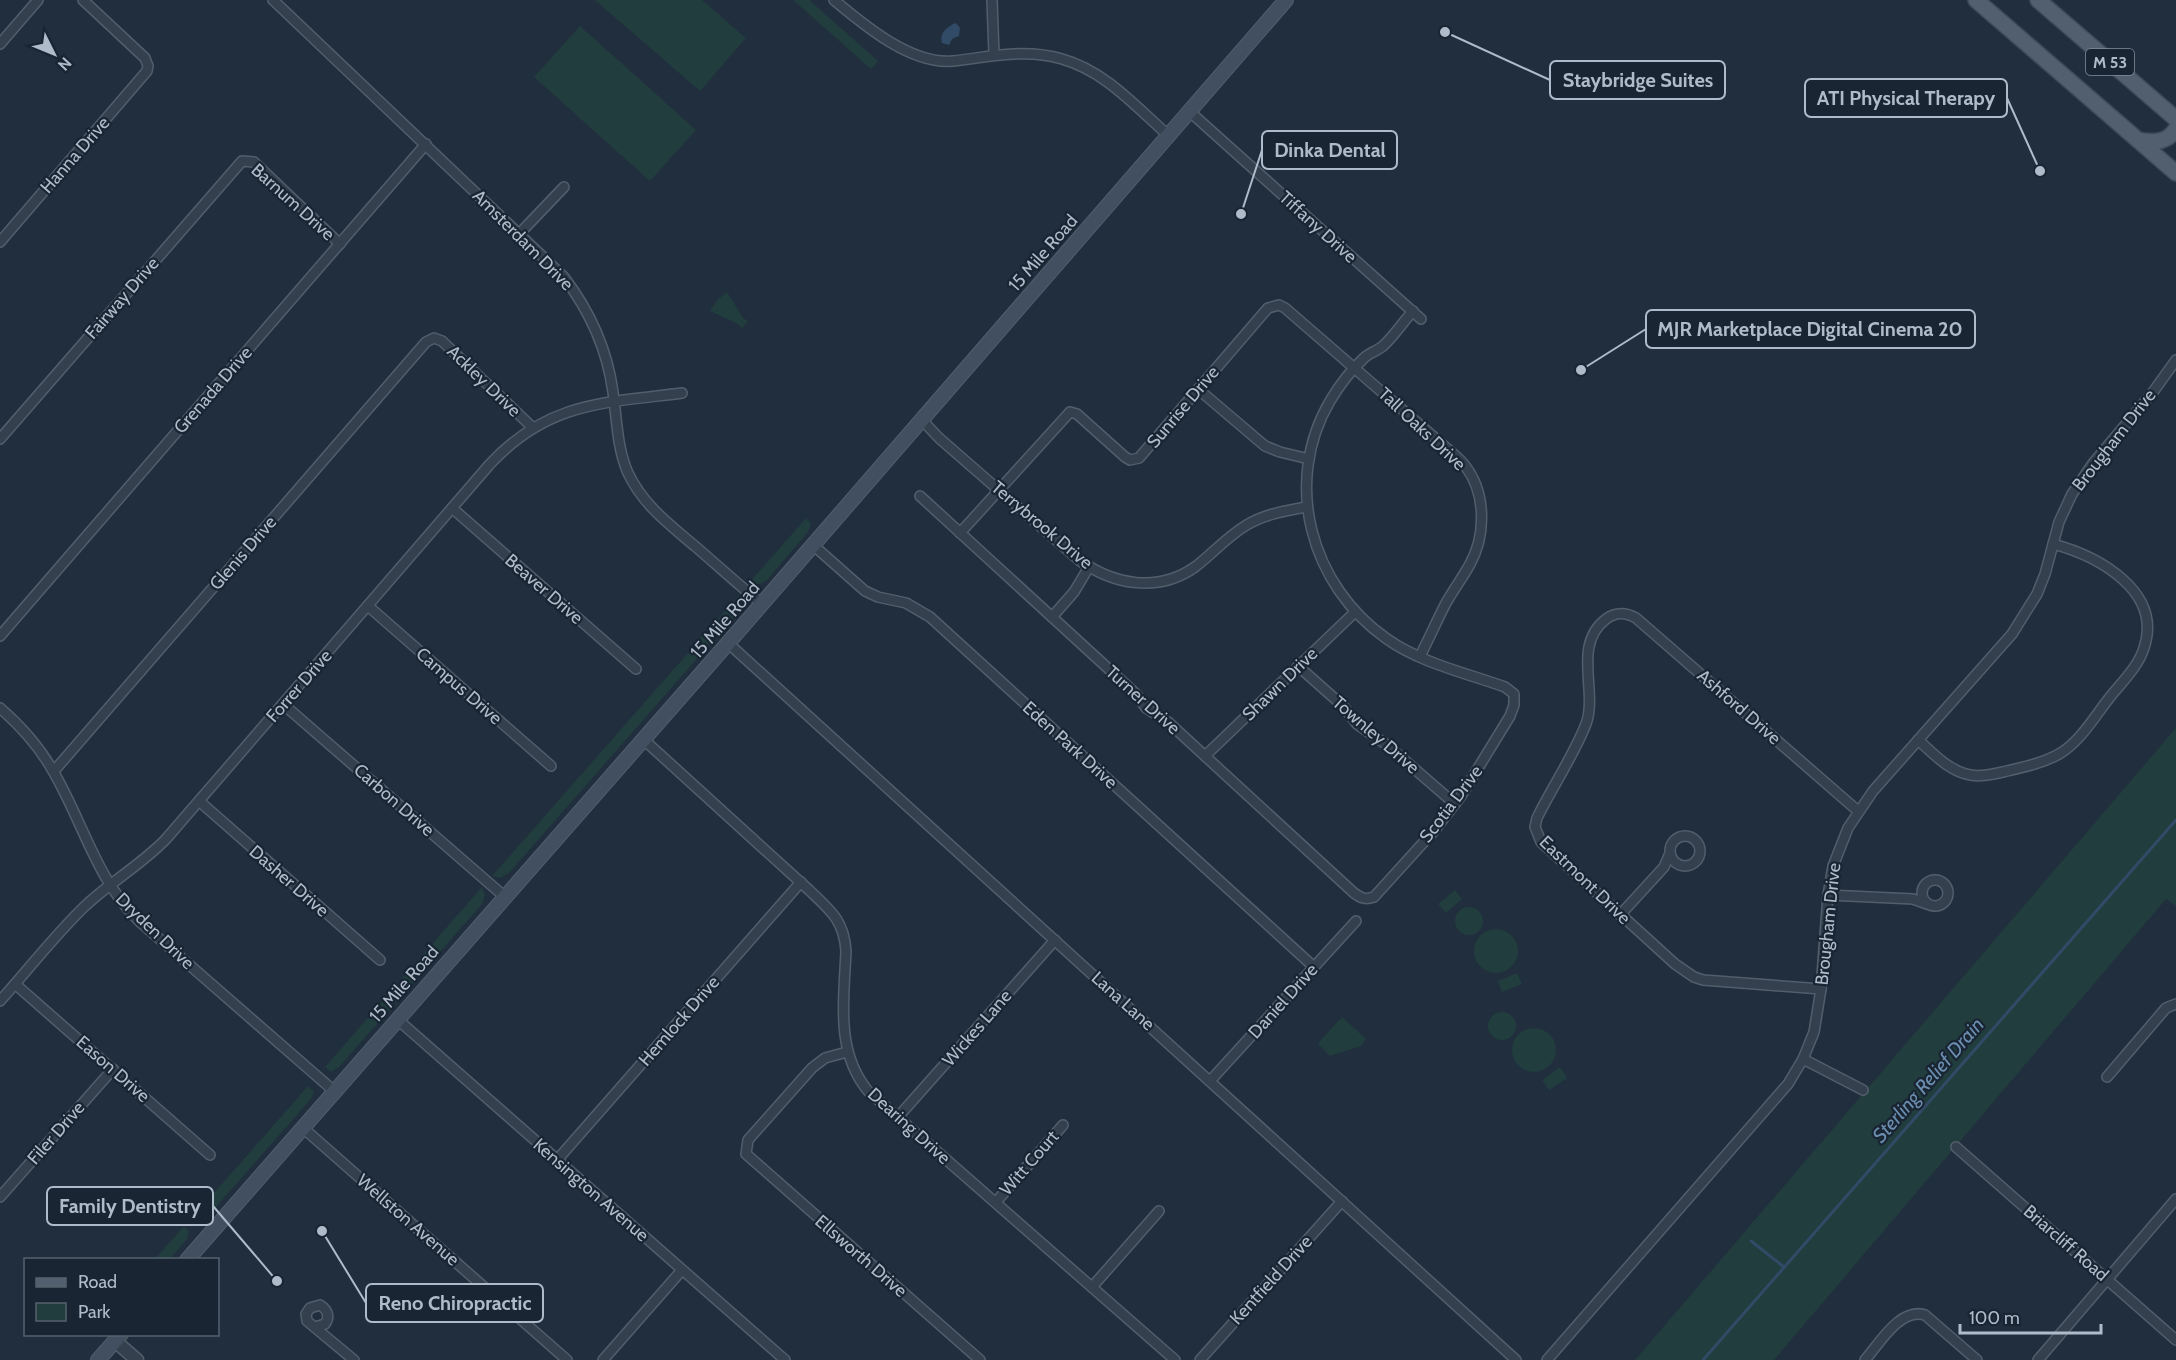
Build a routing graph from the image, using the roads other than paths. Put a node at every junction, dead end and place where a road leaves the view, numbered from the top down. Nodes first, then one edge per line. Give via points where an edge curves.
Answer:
1 (38, 0) edge
2 (82, 0) edge
3 (273, 0) edge
4 (834, 0) edge
5 (992, 0) edge
6 (1976, 0) edge
7 (2038, 0) edge
8 (1282, 1) edge
9 (0, 44) edge
10 (993, 54) junction
11 (1189, 111) junction
12 (2176, 118) edge
13 (2176, 129) edge
14 (1168, 135) junction
15 (2138, 140) junction
16 (426, 144) junction
17 (246, 160) joint
18 (2176, 173) edge
19 (564, 187) dead end
20 (520, 233) junction
21 (0, 242) edge
22 (340, 244) junction
23 (1276, 304) joint
24 (1413, 311) junction
25 (1421, 319) dead end
26 (434, 338) joint
27 (2176, 360) edge
28 (1354, 368) junction
29 (1198, 389) junction
30 (682, 393) dead end
31 (614, 401) junction
32 (922, 420) junction
33 (532, 427) junction
34 (0, 439) edge
35 (1308, 459) junction
36 (999, 490) junction
37 (920, 496) dead end
38 (1306, 507) junction
39 (452, 508) junction
40 (960, 533) junction
41 (2053, 544) junction
42 (813, 545) junction
43 (1089, 567) junction
44 (762, 604) junction
45 (368, 606) junction
46 (1355, 612) junction
47 (1615, 614) joint
48 (1052, 617) junction
49 (0, 636) edge
50 (728, 643) junction
51 (1420, 656) junction
52 (1298, 666) junction
53 (636, 669) dead end
54 (283, 704) junction
55 (0, 708) edge
56 (643, 739) junction
57 (1918, 740) junction
58 (1205, 756) junction
59 (551, 766) dead end
60 (54, 771) junction
61 (199, 801) junction
62 (1455, 804) junction
63 (1858, 811) junction
64 (1670, 852) junction
65 (1676, 863) junction
66 (1664, 867) junction
67 (801, 882) junction
68 (109, 885) junction
69 (1923, 888) junction
70 (1828, 895) junction
71 (505, 897) junction
72 (1367, 899) joint
73 (1914, 899) junction
74 (1927, 904) junction
75 (1620, 915) junction
76 (1356, 921) dead end
77 (1055, 940) junction
78 (380, 960) dead end
79 (1314, 967) junction
80 (15, 984) junction
81 (1821, 989) junction
82 (0, 1001) edge
83 (2176, 1004) edge
84 (397, 1019) junction
85 (847, 1052) junction
86 (1803, 1059) junction
87 (113, 1069) junction
88 (2107, 1077) dead end
89 (1210, 1081) junction
90 (1863, 1090) dead end
91 (334, 1091) junction
92 (898, 1117) junction
93 (1063, 1125) dead end
94 (302, 1127) junction
95 (1956, 1147) dead end
96 (210, 1155) dead end
97 (557, 1160) junction
98 (0, 1197) edge
99 (2176, 1199) edge
100 (1342, 1201) junction
101 (996, 1202) junction
102 (1159, 1211) dead end
103 (189, 1258) edge
104 (682, 1270) junction
105 (2107, 1279) junction
106 (1092, 1287) junction
107 (327, 1321) junction
108 (315, 1327) junction
109 (328, 1337) junction
110 (118, 1338) edge
111 (2176, 1340) edge
112 (98, 1360) edge
113 (138, 1360) edge
114 (354, 1360) edge
115 (567, 1360) edge
116 (603, 1360) edge
117 (785, 1360) edge
118 (980, 1360) edge
119 (1175, 1360) edge
120 (1200, 1360) edge
121 (1516, 1360) edge
122 (1547, 1360) edge
123 (1865, 1360) edge
124 (1977, 1360) edge
125 (2038, 1360) edge

1 - 9 street
2 - 21 street, Hanna Drive via 145,58 148,66
3 - 16 street, Amsterdam Drive
4 - 10 street via 866,26 914,54 952,61
5 - 10 street
6 - 15 main road, M 53
7 - 12 main road, M 53
8 - 11 main road, 15 Mile Road
10 - 14 street via 1046,54 1080,66 1122,93
11 - 14 main road, 15 Mile Road
11 - 24 street, Tiffany Drive
13 - 15 main road via 2159,142
14 - 32 main road, 15 Mile Road
15 - 18 main road, M 53
16 - 20 street, Amsterdam Drive
16 - 22 street, Grenada Drive
17 - 22 street, Barnum Drive via 254,162
17 - 34 street, Fairway Drive
19 - 20 street
20 - 31 street, Amsterdam Drive via 562,276 584,306 605,353
22 - 49 street, Grenada Drive
23 - 28 street, Tall Oaks Drive
23 - 29 street, Sunrise Drive via 1268,308
24 - 25 street, Tiffany Drive
24 - 28 street via 1384,344
26 - 33 street, Ackley Drive via 442,341
26 - 60 street, Glenis Drive via 426,342
27 - 41 street, Brougham Drive via 2081,479 2064,509
28 - 35 street via 1327,406
28 - 51 street, Tall Oaks Drive via 1459,459 1478,494 1482,513 1477,549
29 - 35 street via 1265,446
29 - 36 street, Sunrise Drive via 1134,460 1070,412
30 - 31 street, Forrer Drive
31 - 33 street, Forrer Drive via 567,411
31 - 44 street, Amsterdam Drive via 622,459 640,495
32 - 36 street, Terrybrook Drive
32 - 42 main road, 15 Mile Road
33 - 39 street, Forrer Drive via 502,452
35 - 38 street
36 - 40 street, Sunrise Drive
36 - 43 street, Terrybrook Drive
37 - 40 street, Turner Drive
38 - 43 street, Terrybrook Drive via 1275,513 1246,525 1192,568 1172,578 1128,583
38 - 46 street via 1320,555
39 - 45 street, Forrer Drive
39 - 53 street, Beaver Drive
40 - 48 street, Turner Drive
41 - 57 street, Brougham Drive via 2037,594 2012,634
41 - 57 street via 2101,562 2133,589 2144,610 2146,629 2144,648 2133,669 2074,742 2060,754 2039,762 1994,774 1970,775 1954,770
42 - 44 main road, 15 Mile Road
42 - 79 street, Eden Park Drive via 865,591 906,603 930,617
43 - 48 street
44 - 50 main road, 15 Mile Road
45 - 54 street, Forrer Drive
45 - 59 street, Campus Drive
46 - 51 street via 1388,640
46 - 52 street, Shawn Drive
47 - 63 street, Ashford Drive via 1628,614 1644,624
47 - 75 street, Eastmont Drive via 1604,621 1590,643 1586,723 1535,827 1540,842
48 - 58 street, Turner Drive via 1136,694 1146,708
50 - 56 main road, 15 Mile Road
50 - 77 street, Lana Lane
51 - 62 street, Scotia Drive via 1505,687 1514,694 1509,716
52 - 58 street, Shawn Drive
52 - 62 street, Townley Drive via 1343,706 1357,724
54 - 61 street, Forrer Drive
54 - 71 street, Carbon Drive
55 - 60 street, Dryden Drive via 27,733
56 - 67 street, Dearing Drive
56 - 71 main road, 15 Mile Road
57 - 63 street, Brougham Drive
58 - 72 street, Turner Drive via 1360,898
60 - 68 street, Dryden Drive
61 - 68 street, Forrer Drive via 150,855
61 - 78 street, Dasher Drive
62 - 72 street, Scotia Drive via 1374,897
63 - 70 street, Brougham Drive via 1838,850
64 - 65 street
64 - 65 street via 1672,843 1683,835 1700,846 1701,857 1695,864
64 - 66 street
65 - 66 street
66 - 75 street
67 - 85 street, Dearing Drive via 843,928 843,1022
67 - 97 street, Hemlock Drive
68 - 80 street, Forrer Drive via 82,909
68 - 91 street, Dryden Drive via 140,921
69 - 73 street
69 - 74 street via 1922,897
69 - 74 street via 1929,881 1938,880 1948,889 1943,904
70 - 73 street
70 - 81 street, Brougham Drive
71 - 84 main road, 15 Mile Road
73 - 74 street
75 - 81 street, Eastmont Drive via 1694,977
76 - 79 street, Daniel Drive
77 - 89 street, Lana Lane
77 - 92 street, Wickes Lane
79 - 89 street, Daniel Drive
80 - 82 street, Forrer Drive
80 - 87 street, Eason Drive
81 - 86 street, Brougham Drive via 1814,1032
83 - 88 street via 2166,1008
84 - 91 main road, 15 Mile Road
84 - 97 street, Kensington Avenue
85 - 92 street, Dearing Drive via 861,1082
85 - 118 street, Ellsworth Drive via 825,1058 812,1068 748,1140 748,1157
86 - 90 street
86 - 122 street, Brougham Drive via 1780,1094
87 - 96 street, Eason Drive
87 - 98 street, Filer Drive
89 - 100 street, Lana Lane
91 - 94 main road, 15 Mile Road
92 - 101 street, Dearing Drive
93 - 101 street, Witt Court
94 - 103 main road, 15 Mile Road
94 - 115 street, Wellston Avenue
95 - 105 street, Briarcliff Road
97 - 104 street, Kensington Avenue
99 - 105 street
100 - 120 street, Kentfield Drive
100 - 121 street, Lana Lane
101 - 106 street, Dearing Drive
102 - 106 street
104 - 116 street
104 - 117 street, Kensington Avenue
105 - 111 street, Briarcliff Road
105 - 125 street
106 - 119 street, Dearing Drive
107 - 108 street
107 - 108 street via 326,1310 320,1305 313,1306 307,1310 306,1318
107 - 109 street
108 - 109 street
109 - 114 street
110 - 112 main road
110 - 113 street
123 - 124 street via 1899,1321 1916,1313 1929,1318

